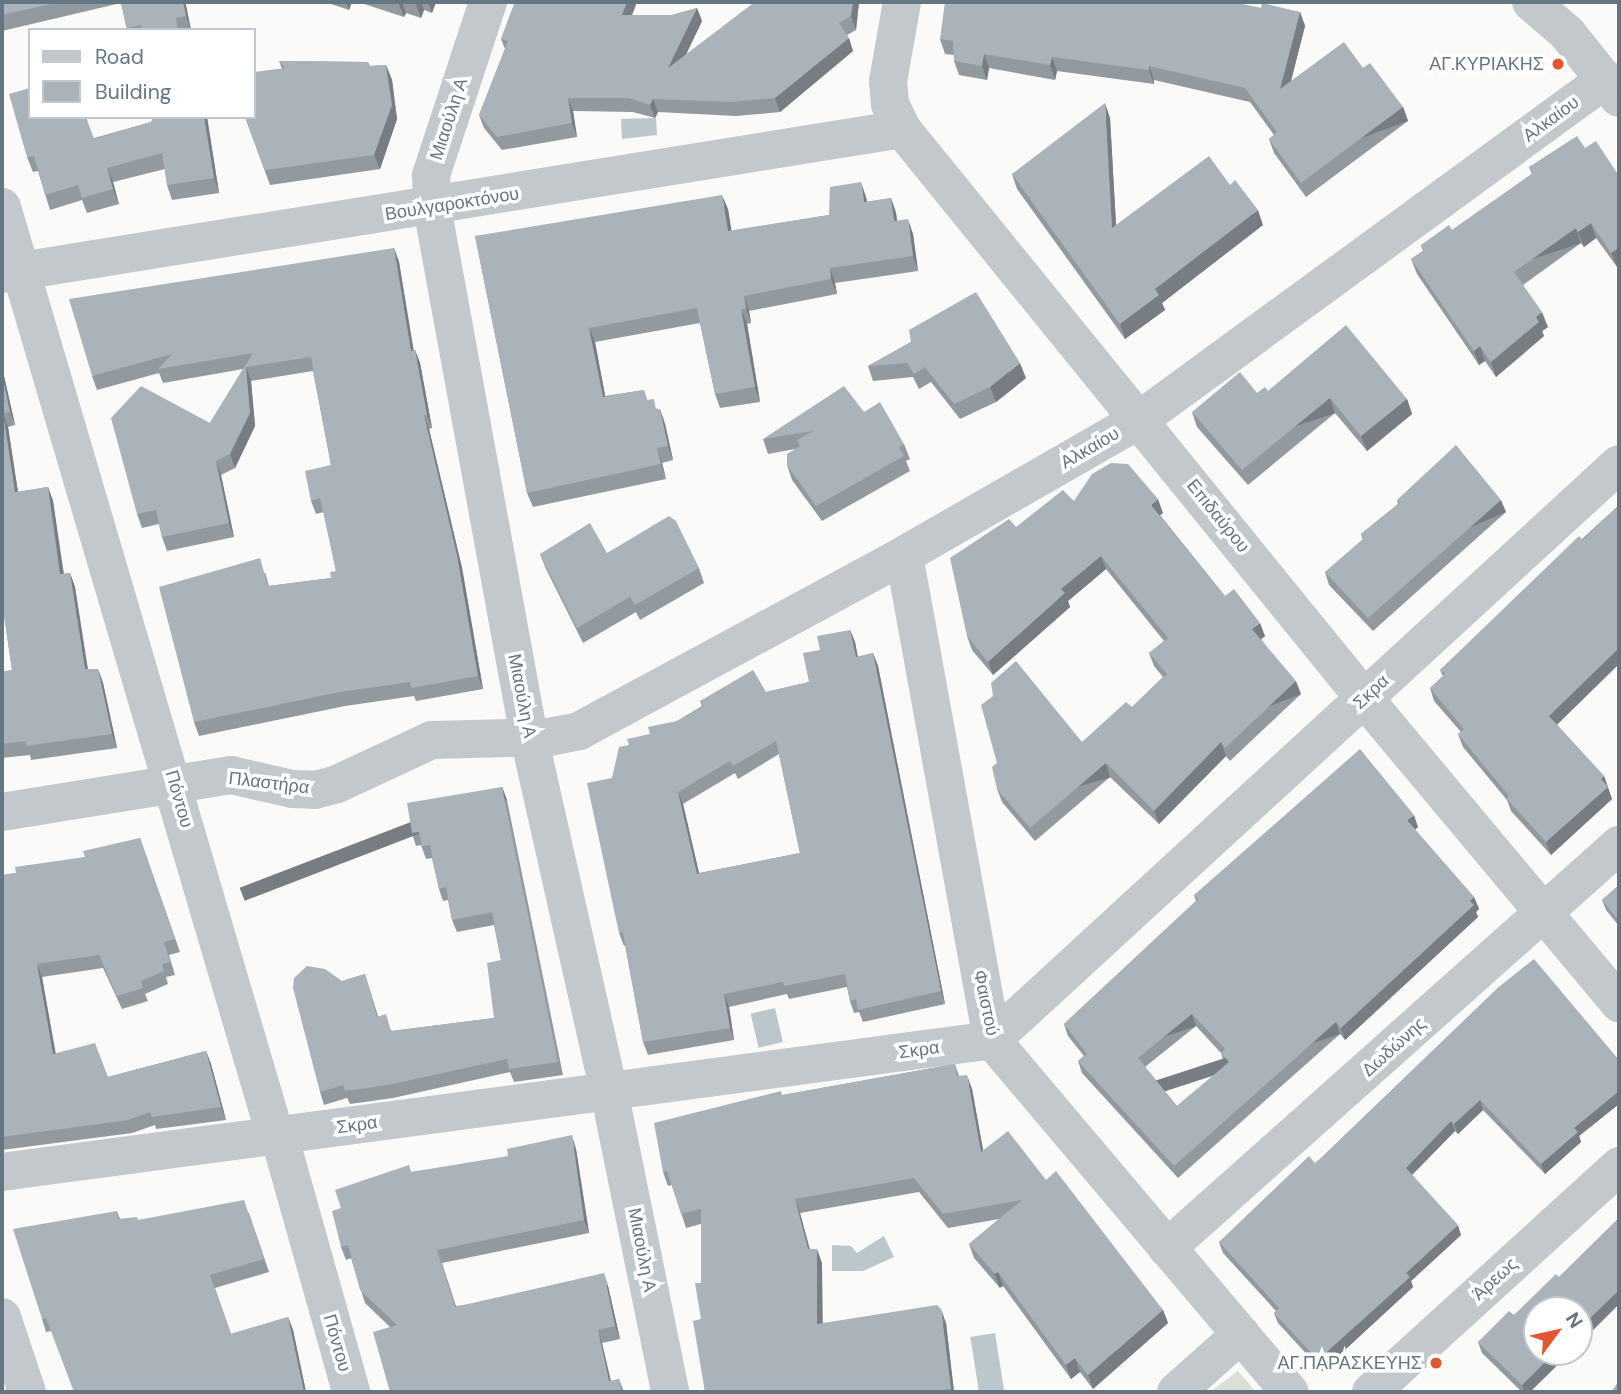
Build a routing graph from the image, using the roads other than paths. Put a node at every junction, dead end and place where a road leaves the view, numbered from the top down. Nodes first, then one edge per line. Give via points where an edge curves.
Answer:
1 (488, 2) edge
2 (902, 2) edge
3 (1531, 2) edge
4 (1613, 89) edge
5 (902, 130) junction
6 (2, 207) edge
7 (432, 207) junction
8 (11, 273) edge
9 (1139, 420) junction
10 (1619, 464) edge
11 (904, 555) junction
12 (1364, 698) junction
13 (529, 737) junction
14 (176, 787) junction
15 (2, 812) edge
16 (1619, 845) edge
17 (1544, 914) junction
18 (1619, 1003) edge
19 (992, 1040) junction
20 (609, 1091) junction
21 (279, 1135) junction
22 (1619, 1166) edge
23 (2, 1172) edge
24 (1167, 1248) junction
25 (2, 1317) edge
26 (1241, 1334) junction
27 (27, 1392) edge
28 (351, 1392) edge
29 (670, 1392) edge
30 (1176, 1392) edge
31 (1289, 1392) edge
32 (1371, 1392) edge

1 - 7 street, Μιαούλη Α via 431,175
2 - 5 street, Επιδαύρου via 888,81 890,104
3 - 4 street via 1567,33
4 - 9 street, Αλκαίου
5 - 7 street, Βουλγαροκτόνου
5 - 9 street, Επιδαύρου
6 - 8 street, Πόντου
7 - 8 street, Βουλγαροκτόνου
7 - 13 street, Μιαούλη Α
8 - 14 street, Πόντου
9 - 11 street, Αλκαίου
9 - 12 street, Επιδαύρου
10 - 12 street, Σκρα
11 - 13 street, Αλκαίου via 605,719 564,735
11 - 19 street, Φαιστού
12 - 17 street, Επιδαύρου
12 - 19 street, Σκρα
13 - 14 street, Πλαστήρα via 432,740 337,785 315,790 231,775
13 - 20 street, Μιαούλη Α
14 - 15 street, Πλαστήρα
14 - 21 street, Πόντου via 273,1128
16 - 17 street, Δωδώνης
17 - 18 street, Επιδαύρου
17 - 24 street, Δωδώνης
19 - 20 street, Σκρα
19 - 24 street, Φαιστού
20 - 21 street, Σκρα
20 - 29 street, Μιαούλη Α
21 - 23 street, Σκρα
21 - 28 street, Πόντου
22 - 32 street, Άρεως
24 - 26 street, Φαιστού
25 - 27 street
26 - 30 street
26 - 31 street, Φαιστού

